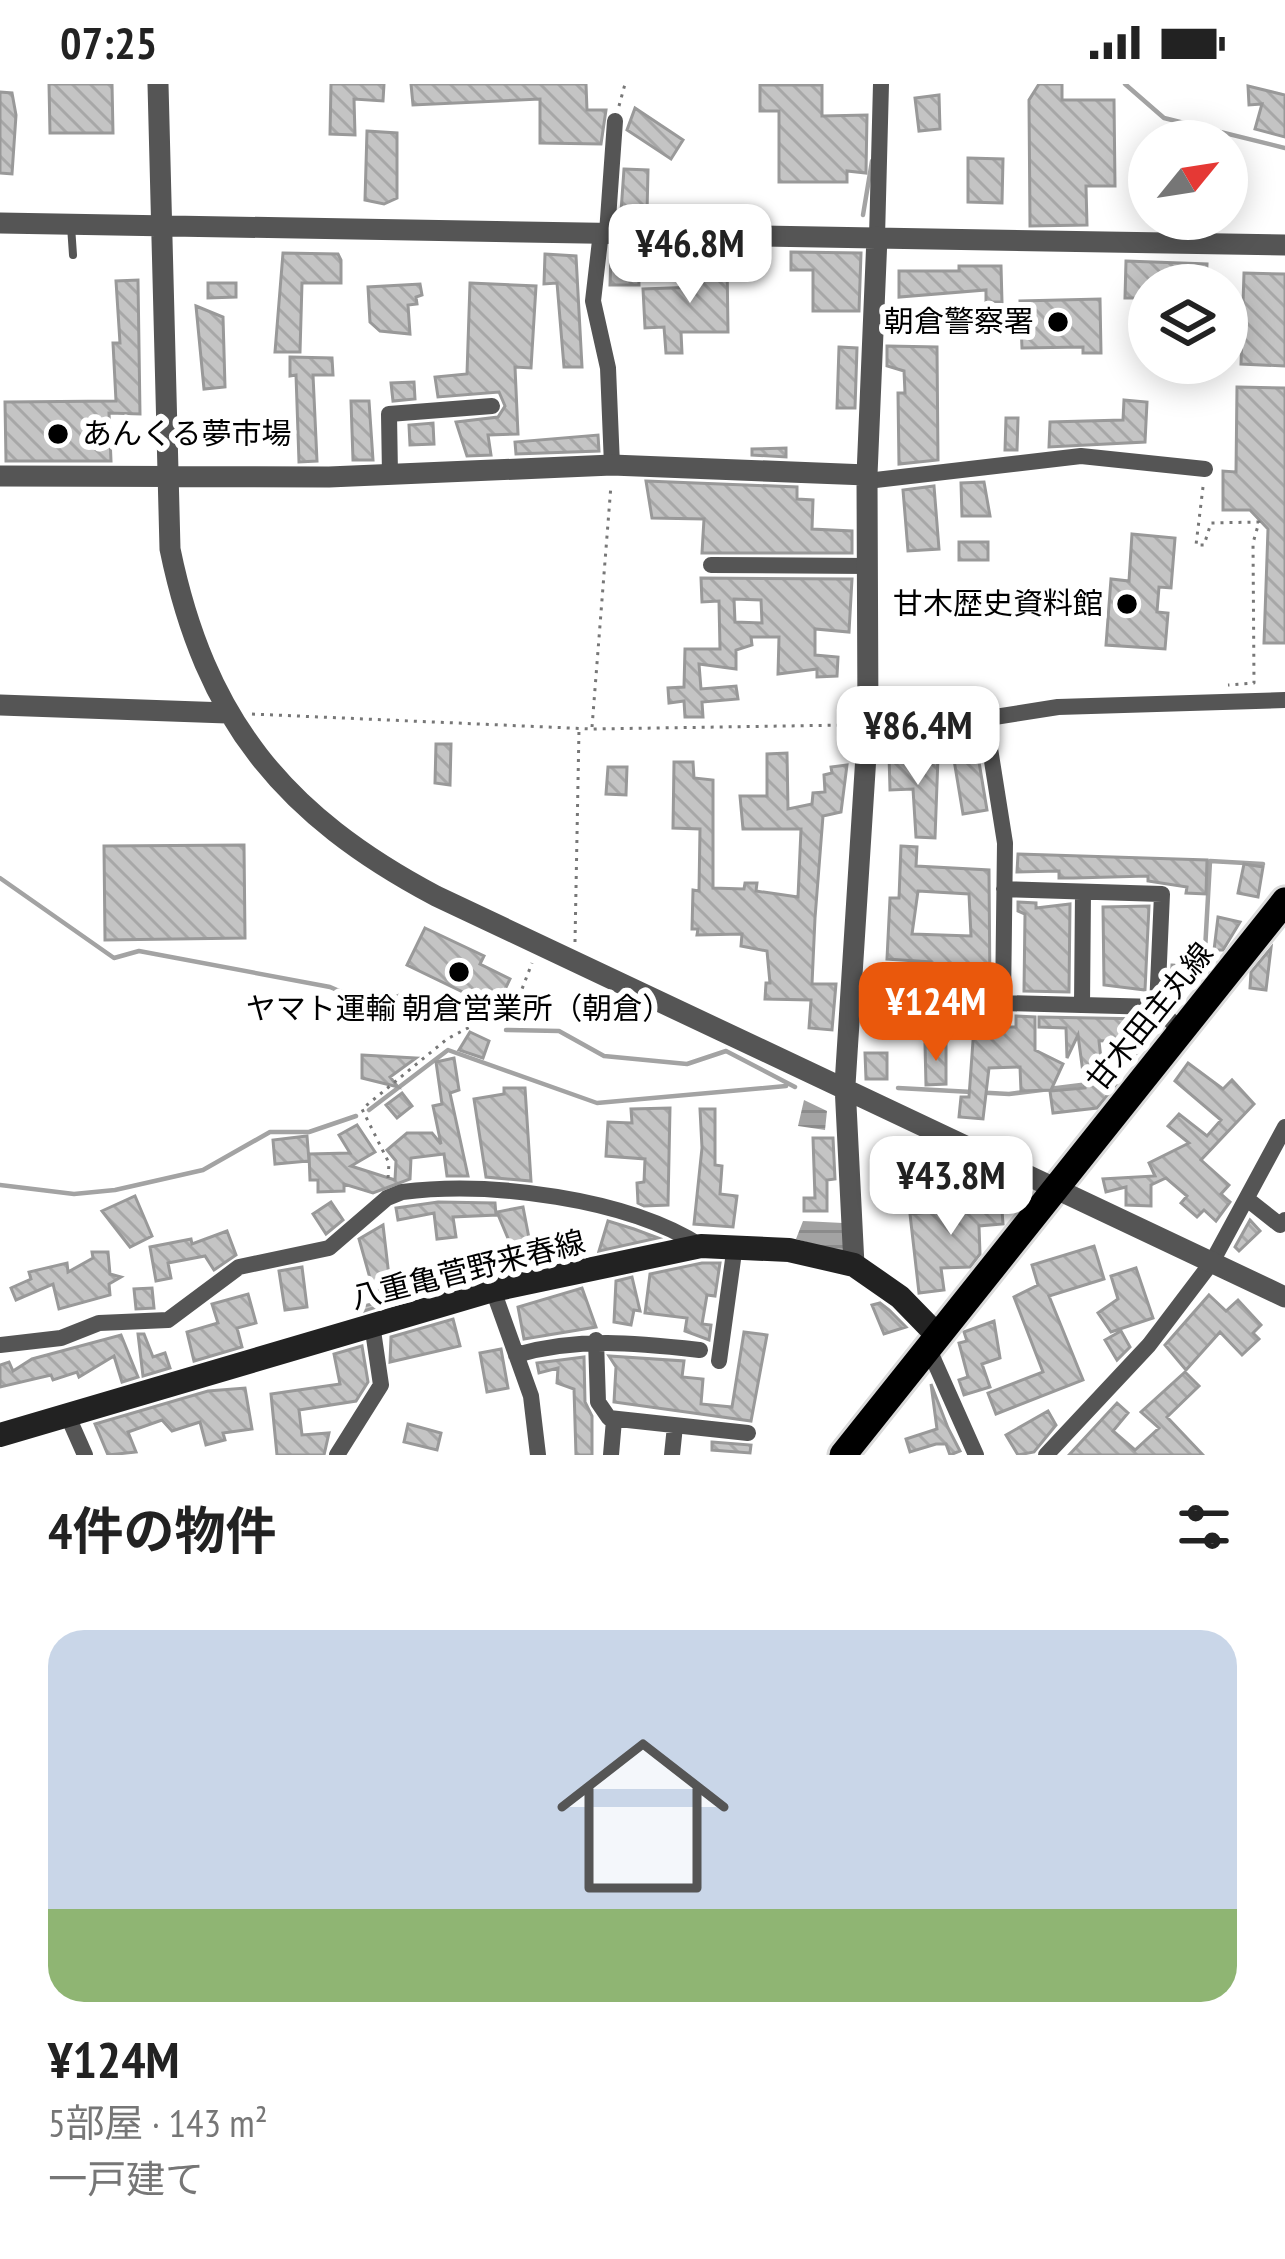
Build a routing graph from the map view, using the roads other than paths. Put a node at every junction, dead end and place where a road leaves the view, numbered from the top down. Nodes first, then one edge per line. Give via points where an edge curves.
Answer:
1 (158, 84) edge
2 (881, 84) edge
3 (615, 122) road end
4 (0, 223) edge
5 (71, 224) junction
6 (160, 226) junction
7 (604, 232) junction
8 (877, 237) junction
9 (1285, 245) edge
10 (73, 255) dead end
11 (492, 406) dead end
12 (612, 466) junction
13 (1205, 469) road end
14 (166, 475) junction
15 (390, 475) junction
16 (0, 476) edge
17 (867, 478) junction
18 (711, 565) dead end
19 (868, 566) junction
20 (1285, 700) edge
21 (0, 705) edge
22 (227, 713) junction
23 (985, 718) junction
24 (868, 731) junction
25 (1004, 889) junction
26 (1083, 892) junction
27 (1285, 902) edge
28 (1082, 1005) junction
29 (1157, 1007) junction
30 (1181, 1031) junction
31 (845, 1085) junction
32 (1285, 1127) edge
33 (1055, 1189) junction
34 (1247, 1199) junction
35 (1285, 1220) edge
36 (735, 1245) junction
37 (701, 1246) junction
38 (1212, 1262) junction
39 (854, 1265) junction
40 (494, 1290) junction
41 (1285, 1297) edge
42 (372, 1324) junction
43 (596, 1340) junction
44 (932, 1340) junction
45 (0, 1345) edge
46 (700, 1350) dead end
47 (516, 1355) junction
48 (719, 1361) dead end
49 (66, 1412) junction
50 (614, 1420) junction
51 (675, 1426) junction
52 (748, 1432) dead end
53 (0, 1435) edge
54 (86, 1455) edge
55 (337, 1455) edge
56 (538, 1455) edge
57 (611, 1455) edge
58 (672, 1455) edge
59 (843, 1455) edge
60 (976, 1455) edge
61 (1046, 1455) edge

1 - 6 street
2 - 8 street
3 - 7 street
4 - 5 street
5 - 6 street
5 - 10 lane
6 - 7 street
6 - 14 street
7 - 8 street
7 - 12 street via 592,301 608,368
8 - 9 street
8 - 17 street
11 - 15 street via 389,414
12 - 15 street
12 - 17 street
13 - 17 street via 1081,456
14 - 15 street
14 - 16 street
14 - 22 street via 181,602
17 - 19 street
18 - 19 street
19 - 24 street
20 - 23 street via 1148,702
21 - 22 street
22 - 31 street via 272,776 370,861
23 - 24 street
23 - 25 street
24 - 31 street
25 - 26 street
25 - 28 street via 1003,1003
26 - 28 street
26 - 29 street via 1162,894
27 - 30 main road, 甘木田主丸線
28 - 29 street
29 - 30 street
30 - 33 main road, 甘木田主丸線
31 - 33 street
31 - 39 street
32 - 34 street
33 - 38 street
33 - 44 main road, 甘木田主丸線
34 - 35 street via 1280,1225
34 - 38 street
36 - 37 main road, 八重亀菅野来春線
36 - 39 main road, 八重亀菅野来春線
36 - 48 street
37 - 40 main road, 八重亀菅野来春線
37 - 45 street via 671,1227 538,1192 416,1191 388,1198 329,1248 239,1267 168,1320 99,1324 62,1338
38 - 41 street
38 - 61 street via 1149,1346
39 - 44 main road, 八重亀菅野来春線 via 888,1287
40 - 42 main road, 八重亀菅野来春線
40 - 47 street
42 - 49 main road, 八重亀菅野来春線
42 - 55 street via 381,1385
43 - 46 street
43 - 47 street
43 - 50 street via 598,1402
44 - 59 main road, 甘木田主丸線
44 - 60 street
47 - 56 street
49 - 53 main road, 八重亀菅野来春線
49 - 54 street
50 - 51 street
50 - 57 street
51 - 52 street
51 - 58 street

